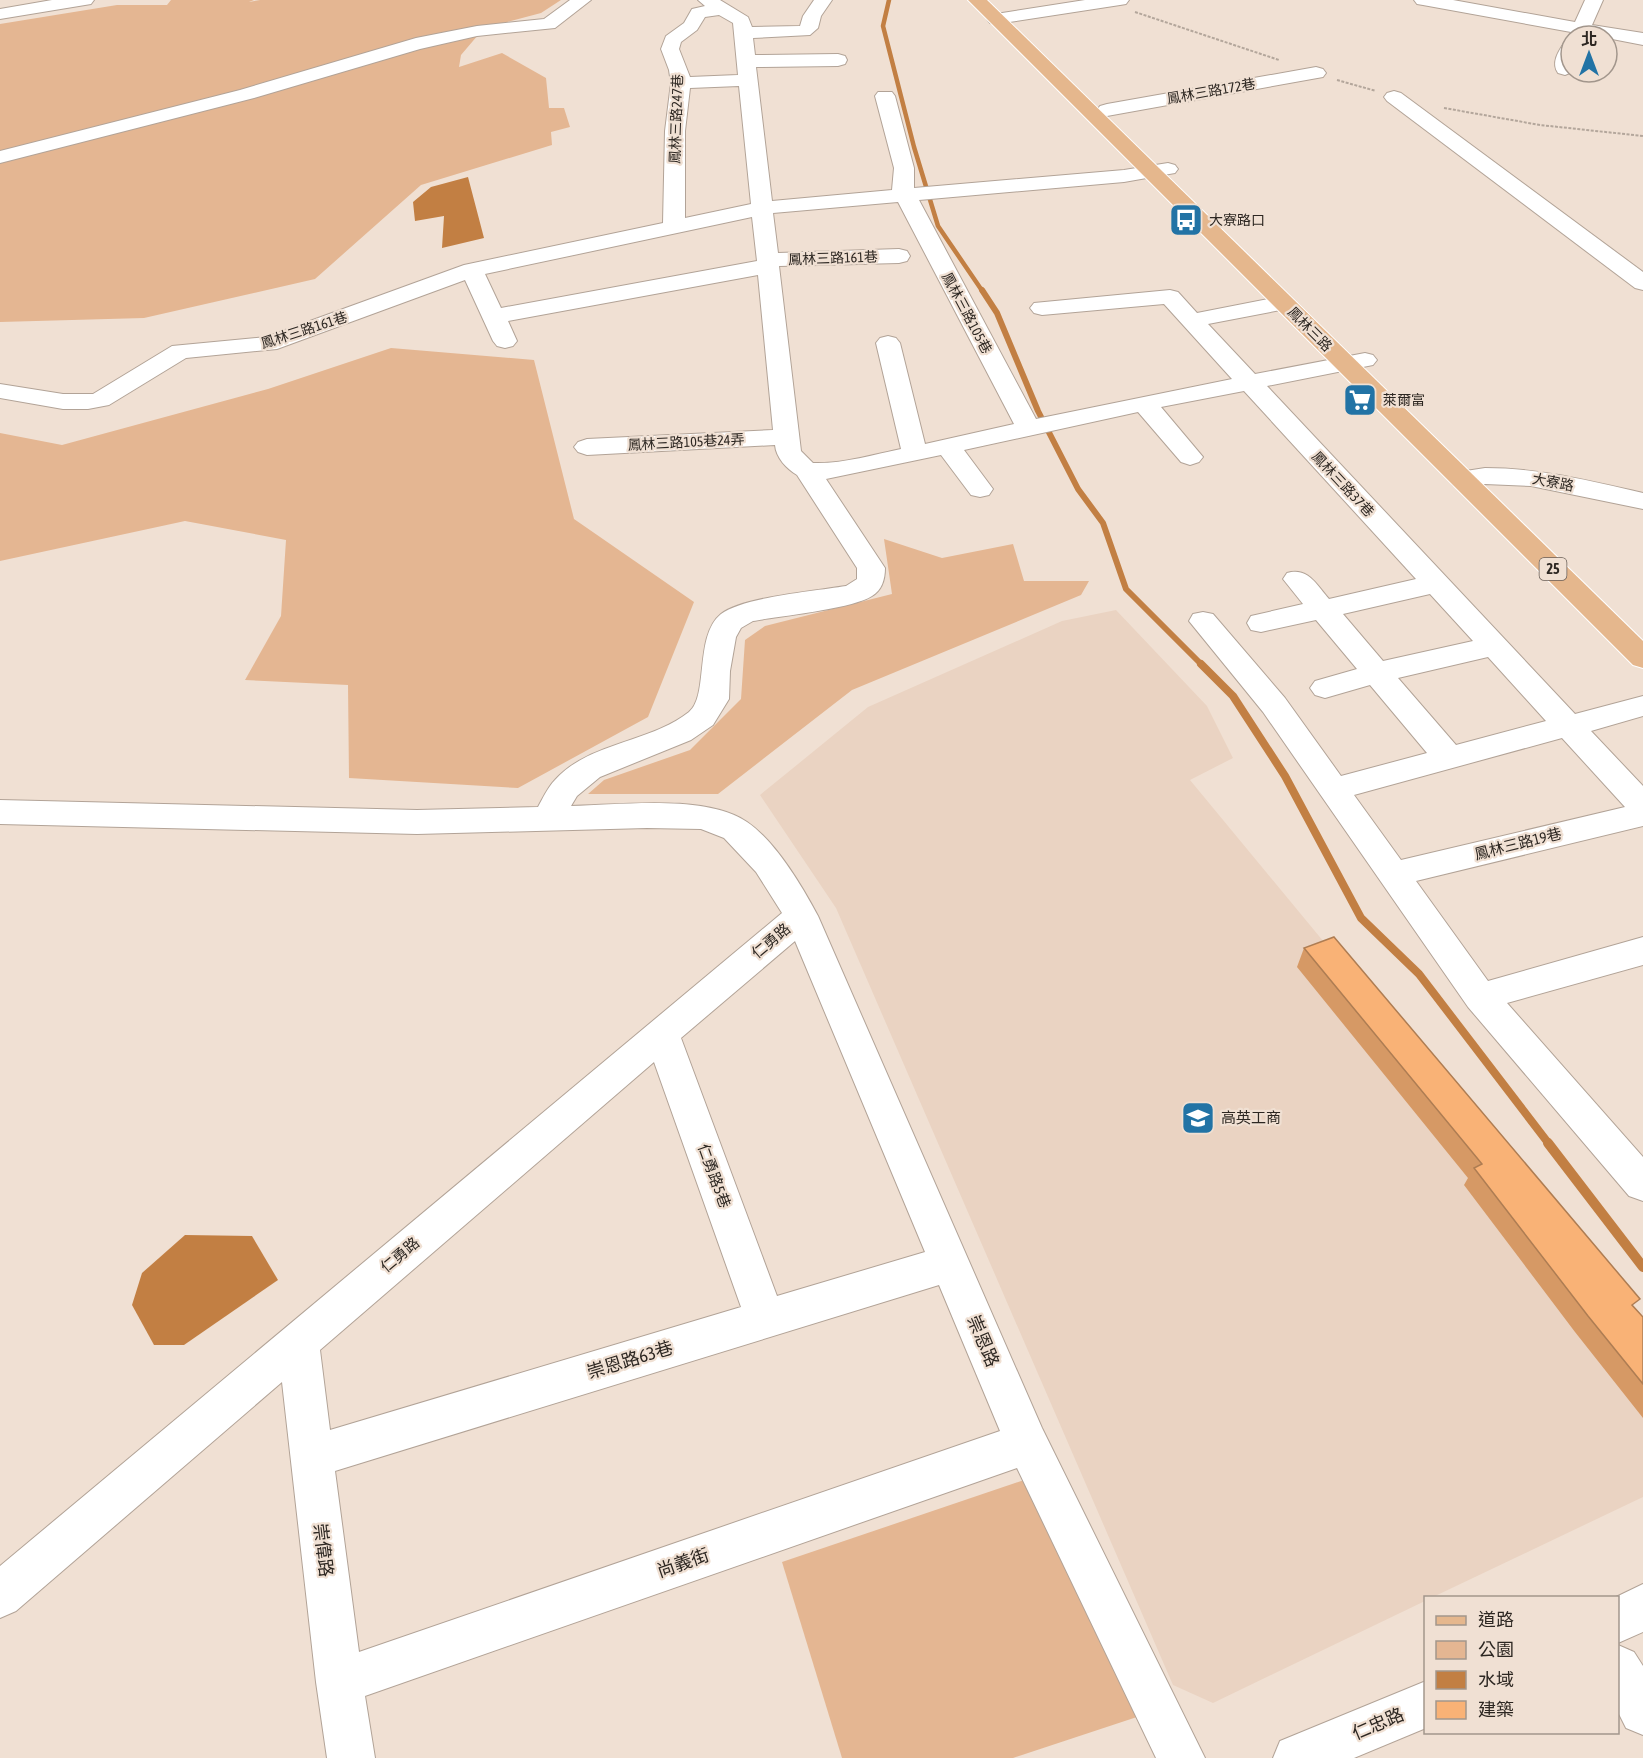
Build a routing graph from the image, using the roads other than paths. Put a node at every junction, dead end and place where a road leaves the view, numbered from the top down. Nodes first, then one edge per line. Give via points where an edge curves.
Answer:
1 (85, 0) edge
2 (582, 0) edge
3 (823, 0) edge
4 (977, 0) edge
5 (1423, 0) edge
6 (1594, 0) edge
7 (1114, 1) edge
8 (714, 5) edge
9 (1000, 12) edge
10 (0, 14) edge
11 (1584, 24) edge
12 (1559, 28) edge
13 (743, 33) junction
14 (1619, 36) edge
15 (1643, 39) edge
16 (838, 60) dead end
17 (747, 70) junction
18 (1316, 73) road end
19 (681, 83) junction
20 (885, 96) dead end
21 (1394, 96) road end
22 (1107, 110) junction
23 (0, 157) edge
24 (1159, 170) junction
25 (910, 196) junction
26 (762, 208) junction
27 (674, 227) junction
28 (899, 256) dead end
29 (767, 263) junction
30 (472, 270) junction
31 (1643, 283) edge
32 (1284, 303) junction
33 (1042, 308) dead end
34 (494, 317) junction
35 (1190, 321) junction
36 (505, 341) dead end
37 (888, 343) dead end
38 (1355, 362) junction
39 (1250, 384) junction
40 (0, 391) edge
41 (1144, 403) junction
42 (1040, 426) junction
43 (786, 436) junction
44 (587, 447) dead end
45 (948, 447) junction
46 (915, 454) junction
47 (1190, 457) dead end
48 (807, 470) junction
49 (1472, 477) junction
50 (980, 489) dead end
51 (1643, 501) edge
52 (1297, 579) dead end
53 (1436, 584) junction
54 (1322, 608) junction
55 (1203, 621) dead end
56 (1261, 623) dead end
57 (1643, 630) edge
58 (1494, 646) junction
59 (1643, 658) edge
60 (1377, 673) junction
61 (1325, 688) dead end
62 (1643, 706) edge
63 (1569, 727) junction
64 (1448, 757) junction
65 (1334, 789) junction
66 (1643, 806) edge
67 (0, 812) edge
68 (1643, 814) edge
69 (547, 819) junction
70 (1394, 874) junction
71 (801, 916) junction
72 (1643, 951) edge
73 (1480, 997) junction
74 (662, 1034) junction
75 (1643, 1184) edge
76 (950, 1263) junction
77 (765, 1319) junction
78 (298, 1342) junction
79 (1027, 1443) junction
80 (311, 1457) junction
81 (0, 1595) edge
82 (1643, 1607) edge
83 (1619, 1619) edge
84 (1619, 1671) edge
85 (339, 1682) junction
86 (1424, 1704) edge
87 (1643, 1711) edge
88 (351, 1758) edge
89 (1181, 1758) edge
90 (1297, 1758) edge

1 - 10 street
2 - 23 street via 549,24 426,41 247,94
3 - 13 street via 804,31
4 - 9 main road, 鳳林三路 / 25
5 - 12 street
6 - 11 street
7 - 9 street
8 - 13 street, 鳳林三路247巷 via 742,21
8 - 19 street, 鳳林三路247巷 via 698,13 691,26 673,40 670,49
9 - 22 main road, 鳳林三路 / 25
9 - 24 main road, 鳳林三路 / 25
13 - 17 street
14 - 15 street
16 - 17 street
17 - 19 street
17 - 26 street
18 - 22 street, 鳳林三路172巷
19 - 27 street, 鳳林三路247巷 via 675,131
20 - 25 street via 904,168 903,190
21 - 31 street
22 - 24 main road, 鳳林三路 / 25
24 - 25 street
24 - 32 main road, 鳳林三路 / 25
24 - 38 main road, 鳳林三路 / 25
25 - 26 street
25 - 42 street, 鳳林三路105巷
26 - 27 street, 鳳林三路161巷
26 - 29 street, 鳳林三路161巷
27 - 30 street, 鳳林三路161巷
28 - 29 street, 鳳林三路161巷
29 - 34 street, 鳳林三路161巷
29 - 43 street
30 - 34 street
30 - 40 street, 鳳林三路161巷 via 269,344 180,351 100,400 68,402
32 - 35 street
32 - 38 main road, 鳳林三路 / 25
33 - 35 street via 1170,297
34 - 36 street
35 - 39 street
37 - 46 street
38 - 39 street
38 - 49 main road, 鳳林三路 / 25
39 - 41 street
39 - 53 street, 鳳林三路37巷
41 - 42 street
41 - 47 street
42 - 45 street
43 - 44 street, 鳳林三路105巷24弄
43 - 48 street via 788,452
45 - 46 street
45 - 50 street
46 - 48 street via 826,471
48 - 69 street via 871,568 871,580 864,589 852,594 745,613 730,622 722,637 714,699 702,718 680,732 589,769 566,788
49 - 51 street, 大寮路 via 1536,477
49 - 57 main road, 鳳林三路 / 25
49 - 59 main road, 鳳林三路 / 25
52 - 54 street
53 - 54 street
53 - 58 street, 鳳林三路37巷
54 - 56 street
54 - 60 street
55 - 65 street via 1274,705
58 - 60 street
58 - 63 street, 鳳林三路37巷
60 - 61 street
60 - 64 street
62 - 63 street
63 - 64 street
63 - 66 street
64 - 65 street
65 - 70 street
67 - 69 street, 崇恩路 via 417,822
68 - 70 street, 鳳林三路19巷
69 - 71 street, 崇恩路 via 704,817 735,830 768,863
70 - 73 street
71 - 74 street, 仁勇路
71 - 76 street, 崇恩路
72 - 73 street
73 - 75 street
74 - 77 street, 仁勇路5巷
74 - 78 street, 仁勇路
76 - 77 street, 崇恩路63巷
76 - 79 street, 崇恩路
77 - 80 street, 崇恩路63巷
78 - 80 street, 崇偉路
78 - 81 street, 仁勇路
79 - 85 street, 尚義街
79 - 89 street, 崇恩路
80 - 85 street, 崇偉路
82 - 83 street
84 - 87 street
85 - 88 street, 崇偉路
86 - 90 street, 仁忠路

